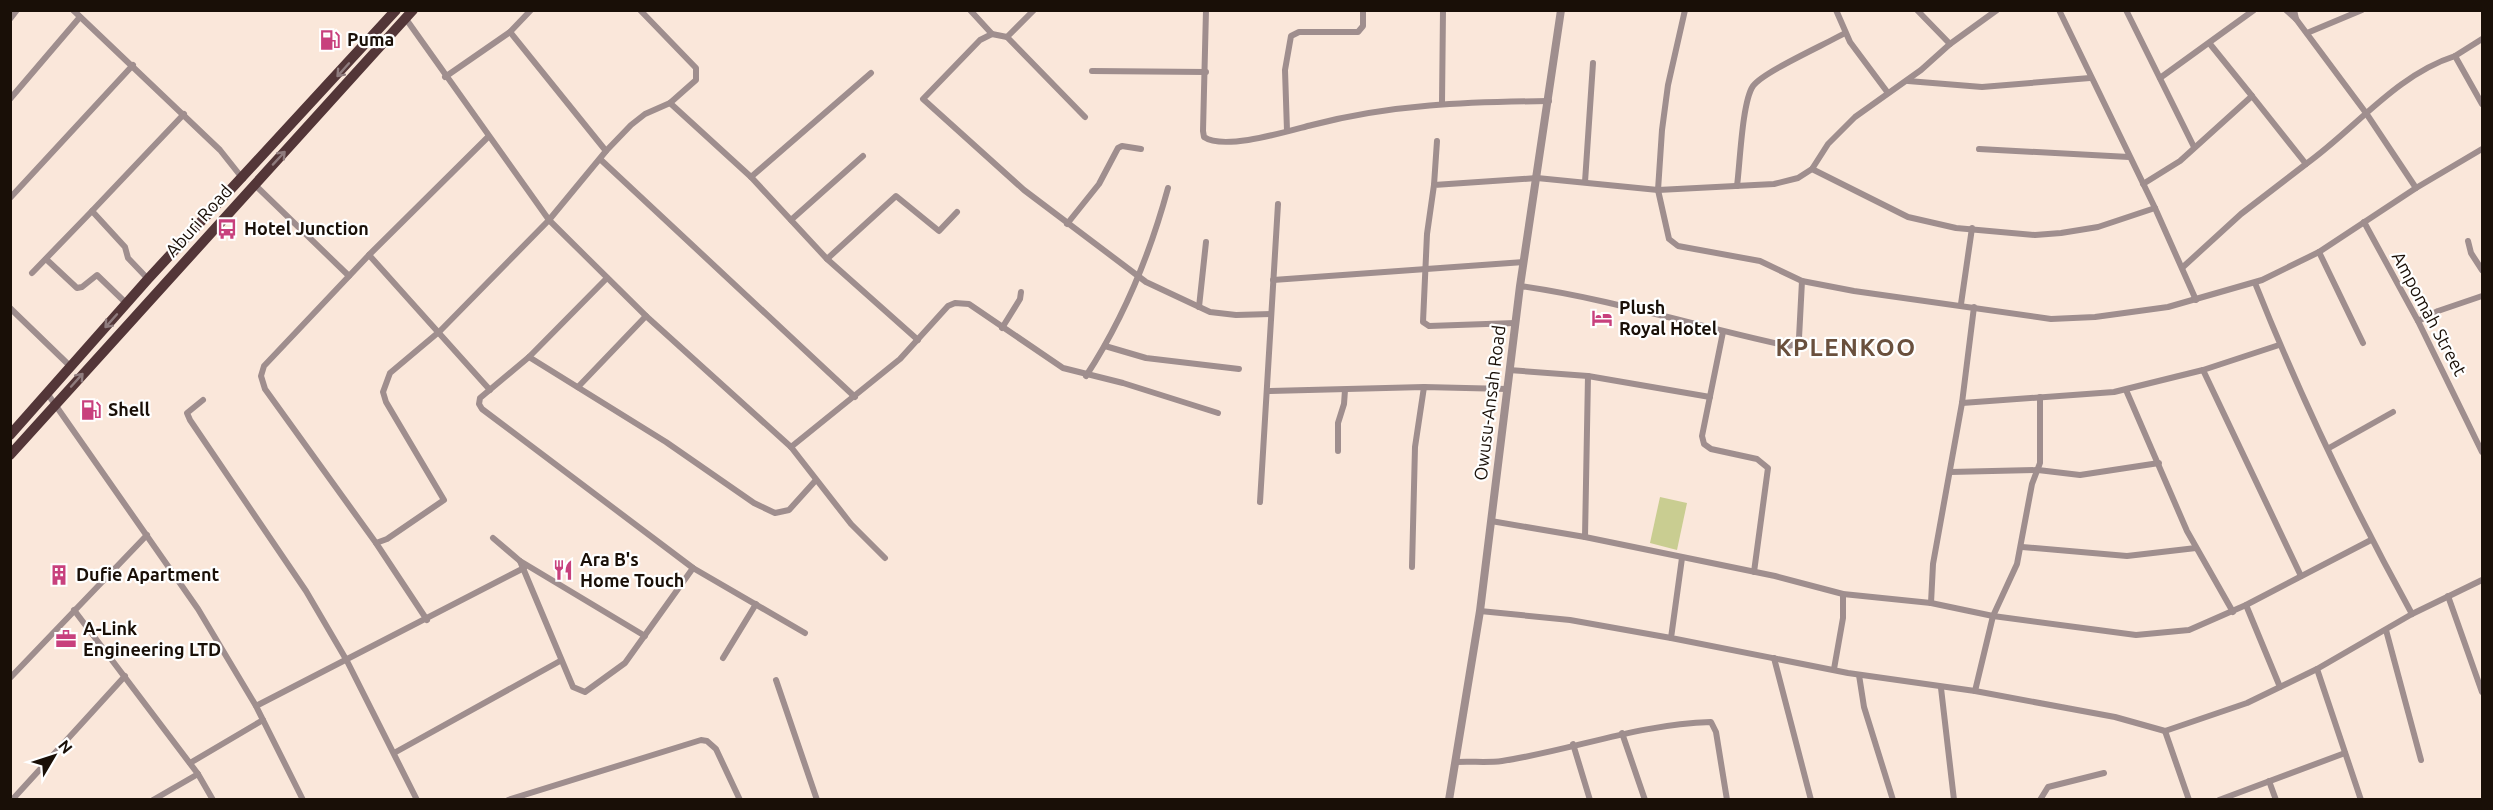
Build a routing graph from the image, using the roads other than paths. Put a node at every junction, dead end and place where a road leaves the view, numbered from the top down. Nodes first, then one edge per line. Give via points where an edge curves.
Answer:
1 (17, 10) edge
2 (73, 10) edge
3 (396, 10) edge
4 (531, 10) edge
5 (640, 10) edge
6 (970, 10) edge
7 (1034, 10) edge
8 (1206, 10) edge
9 (1363, 10) edge
10 (1443, 10) edge
11 (1560, 10) edge
12 (1685, 10) edge
13 (1836, 10) edge
14 (1917, 10) edge
15 (1997, 10) edge
16 (2059, 10) edge
17 (2126, 10) edge
18 (2254, 10) edge
19 (2286, 10) edge
20 (2294, 10) edge
21 (2362, 10) edge
22 (409, 15) edge
23 (80, 17) junction
24 (10, 19) edge
25 (2296, 20) junction
26 (510, 32) junction
27 (1845, 33) junction
28 (2307, 33) junction
29 (992, 34) junction
30 (1006, 37) junction
31 (2482, 39) edge
32 (1950, 44) junction
33 (2210, 44) junction
34 (2455, 56) junction
35 (1593, 63) dead end
36 (133, 66) junction
37 (1092, 71) dead end
38 (1206, 72) junction
39 (871, 73) dead end
40 (445, 77) junction
41 (2090, 78) junction
42 (2160, 78) junction
43 (1908, 81) junction
44 (1888, 93) junction
45 (2252, 96) junction
46 (10, 99) edge
47 (1549, 101) junction
48 (669, 103) junction
49 (1442, 103) junction
50 (2482, 104) edge
51 (2366, 113) junction
52 (184, 114) junction
53 (1085, 117) dead end
54 (1287, 131) junction
55 (488, 137) junction
56 (1437, 141) dead end
57 (2194, 147) junction
58 (1141, 149) dead end
59 (1979, 149) dead end
60 (2482, 149) edge
61 (606, 151) junction
62 (863, 156) dead end
63 (2129, 157) junction
64 (600, 159) junction
65 (2306, 164) junction
66 (1812, 169) junction
67 (751, 177) junction
68 (1537, 178) junction
69 (243, 179) junction
70 (1585, 182) junction
71 (254, 184) junction
72 (2144, 184) junction
73 (1434, 185) junction
74 (1737, 186) junction
75 (1168, 188) dead end
76 (2416, 188) junction
77 (1658, 190) junction
78 (10, 198) edge
79 (1278, 204) dead end
80 (2155, 208) junction
81 (92, 211) junction
82 (957, 212) dead end
83 (791, 219) junction
84 (549, 220) junction
85 (2364, 222) junction
86 (1068, 224) junction
87 (1972, 228) junction
88 (2468, 241) dead end
89 (1206, 242) dead end
90 (2319, 252) junction
91 (369, 255) junction
92 (46, 259) junction
93 (827, 259) junction
94 (1524, 262) junction
95 (2183, 267) junction
96 (1425, 268) junction
97 (2482, 270) edge
98 (32, 273) dead end
99 (349, 276) junction
100 (1139, 276) junction
101 (608, 278) junction
102 (148, 279) junction
103 (1273, 280) junction
104 (1802, 281) junction
105 (2255, 283) junction
106 (1520, 286) junction
107 (1021, 292) dead end
108 (2482, 296) edge
109 (2196, 300) junction
110 (127, 304) junction
111 (1961, 304) junction
112 (1199, 307) junction
113 (1974, 307) junction
114 (10, 308) edge
115 (1271, 314) junction
116 (646, 316) junction
117 (2418, 321) junction
118 (1515, 323) junction
119 (1002, 328) junction
120 (440, 331) junction
121 (1723, 332) junction
122 (918, 340) junction
123 (2363, 343) dead end
124 (2280, 345) junction
125 (1105, 346) junction
126 (529, 357) junction
127 (71, 367) junction
128 (1239, 369) dead end
129 (1509, 370) junction
130 (2203, 370) junction
131 (1086, 376) junction
132 (1588, 376) junction
133 (578, 387) junction
134 (1424, 387) junction
135 (1507, 389) junction
136 (490, 390) junction
137 (1345, 390) junction
138 (2126, 390) junction
139 (1268, 391) junction
140 (47, 393) junction
141 (855, 397) junction
142 (1710, 397) junction
143 (2040, 397) junction
144 (203, 400) dead end
145 (1962, 403) junction
146 (57, 404) junction
147 (2393, 412) dead end
148 (1218, 413) dead end
149 (10, 435) edge
150 (791, 447) junction
151 (2329, 448) junction
152 (1338, 451) dead end
153 (2482, 452) edge
154 (10, 455) edge
155 (2159, 463) junction
156 (2038, 470) junction
157 (1950, 472) junction
158 (816, 480) junction
159 (1260, 502) dead end
160 (1491, 521) junction
161 (147, 535) junction
162 (1585, 537) junction
163 (493, 538) dead end
164 (2372, 540) junction
165 (376, 543) junction
166 (2022, 547) junction
167 (2196, 548) junction
168 (885, 558) dead end
169 (1682, 558) junction
170 (520, 561) junction
171 (1412, 567) dead end
172 (524, 568) junction
173 (693, 568) junction
174 (1754, 572) junction
175 (2301, 576) junction
176 (2482, 580) edge
177 (1843, 594) junction
178 (2448, 596) junction
179 (1930, 603) junction
180 (756, 604) junction
181 (2246, 605) junction
182 (74, 610) junction
183 (1480, 611) junction
184 (2233, 612) junction
185 (2412, 614) junction
186 (1993, 616) junction
187 (427, 620) junction
188 (2386, 630) junction
189 (805, 633) dead end
190 (645, 636) junction
191 (1671, 638) junction
192 (723, 658) dead end
193 (1774, 658) junction
194 (347, 661) junction
195 (560, 661) junction
196 (1834, 669) junction
197 (2317, 669) junction
198 (1859, 675) junction
199 (125, 676) junction
200 (10, 678) edge
201 (776, 680) dead end
202 (2280, 687) junction
203 (1941, 688) junction
204 (1975, 691) junction
205 (2482, 692) edge
206 (256, 706) junction
207 (263, 720) junction
208 (2165, 731) junction
209 (1622, 733) junction
210 (1573, 744) junction
211 (394, 753) junction
212 (2345, 753) junction
213 (2421, 760) dead end
214 (1456, 762) junction
215 (190, 763) junction
216 (2104, 773) dead end
217 (198, 774) junction
218 (2270, 781) junction
219 (12, 800) edge
220 (153, 800) edge
221 (213, 800) edge
222 (303, 800) edge
223 (417, 800) edge
224 (508, 800) edge
225 (740, 800) edge
226 (817, 800) edge
227 (1449, 800) edge
228 (1590, 800) edge
229 (1645, 800) edge
230 (1727, 800) edge
231 (1811, 800) edge
232 (1893, 800) edge
233 (1954, 800) edge
234 (2040, 800) edge
235 (2189, 800) edge
236 (2219, 800) edge
237 (2276, 800) edge
238 (2361, 800) edge

1 - 24 street
2 - 23 street
3 -> 69 highway, Aburi Road
4 - 26 street
5 - 48 street via 696,68 696,80
6 - 29 street
7 - 30 street
8 - 38 street
9 - 54 street via 1363,26 1358,32 1299,32 1290,36 1285,70
10 - 49 street
11 - 47 street, Owusu-Ansah Road
12 - 77 street via 1668,85
13 - 27 street
14 - 32 street
15 - 32 street
16 - 41 street
17 - 42 street
18 - 33 street
19 - 25 street
20 - 25 street
21 - 28 street
22 - 40 street
71 -> 22 highway, Aburi Road
23 - 36 street
23 - 46 street
25 - 28 street
26 - 40 street
26 - 61 street
27 - 44 street
27 - 74 street via 1765,75 1753,86
28 - 51 street
29 - 30 street
29 - 86 street via 980,40 923,99
30 - 53 street
31 - 34 street
32 - 43 street
33 - 42 street
33 - 45 street
34 - 50 street
34 - 51 street via 2420,73
35 - 70 street
36 - 52 street
36 - 78 street
37 - 38 street
38 - 54 street via 1203,131 1207,139 1250,139
39 - 67 street
40 - 55 street
41 - 43 street via 1982,87
41 - 63 street
42 - 57 street
43 - 44 street
44 - 66 street via 1840,129
45 - 57 street
45 - 65 street
47 - 49 street
47 - 68 street, Owusu-Ansah Road
48 - 61 street via 645,114
48 - 67 street
49 - 54 street via 1369,111
51 - 65 street
51 - 76 street
52 - 69 street
52 - 81 street
55 - 84 street
55 - 91 street
56 - 73 street
57 - 72 street
58 - 86 street via 1118,148 1099,184
59 - 63 street
60 - 76 street
61 - 64 street
62 - 83 street
63 - 72 street
64 - 84 street
64 - 141 street
65 - 95 street via 2241,214
66 - 74 street via 1790,180
66 - 87 street via 1908,217
67 - 83 street
68 - 70 street
68 - 73 street
68 - 94 street, Owusu-Ansah Road
69 - 102 highway, Aburi Road
70 - 77 street
71 - 99 street
146 -> 71 highway, Aburi Road
72 - 80 street
73 - 96 street
74 - 77 street
75 - 100 street
76 - 85 street
77 - 104 street via 1666,233 1672,243 1771,264
79 - 103 street
80 - 87 street via 2098,227 2061,234
80 - 95 street
81 - 92 street
81 - 102 street via 125,246 128,258
82 - 93 street via 939,231 896,196
83 - 93 street
84 - 101 street
84 - 120 street
85 - 90 street
85 - 117 street, Ampomah Street
86 - 100 street
87 - 111 street
88 - 97 street
89 - 112 street
90 - 105 street
90 - 123 street
91 - 99 street
91 - 120 street
92 - 98 street
92 - 110 street via 77,288 97,275
93 - 122 street
94 - 96 street
94 - 106 street, Owusu-Ansah Road
95 - 109 street
96 - 103 street
96 - 118 street via 1422,320 1426,325
99 - 165 street via 264,366 261,376 265,389
100 - 112 street
100 - 125 street
101 - 116 street
101 - 126 street
102 - 110 highway, Aburi Road
103 - 115 street
104 - 111 street
104 - 121 street via 1796,344 1788,346
105 - 109 street
105 - 124 street
106 - 118 street, Owusu-Ansah Road
106 - 121 street via 1605,300
107 - 119 street
108 - 117 street
109 - 113 street via 2068,320
110 -> 127 highway, Aburi Road
111 - 113 street
112 - 115 street via 1236,315
113 - 145 street
114 - 127 street
115 - 139 street
116 - 133 street
116 - 150 street
117 - 153 street, Ampomah Street
118 - 129 street, Owusu-Ansah Road
119 - 122 street via 969,304 955,303
119 - 131 street via 1063,369
120 - 136 street
120 - 165 street via 390,374 383,392 444,500
121 - 142 street
122 - 141 street
124 - 130 street
124 - 151 street
125 - 128 street via 1146,358
125 - 131 street
126 - 133 street
126 - 136 street
127 - 140 highway, Aburi Road
129 - 132 street
129 - 135 street, Owusu-Ansah Road
130 - 138 street
130 - 175 street
131 - 148 street via 1123,383
132 - 142 street
132 - 162 street
133 - 158 street via 775,513 789,510
134 - 135 street
134 - 137 street
134 - 171 street via 1415,447
135 - 160 street, Owusu-Ansah Road
136 - 173 street via 480,398 482,409
137 - 139 street
137 - 152 street via 1338,423
138 - 143 street
138 - 155 street
139 - 159 street
140 - 146 street
140 - 149 highway, Aburi Road
141 - 150 street
142 - 174 street via 1704,444 1757,459 1768,468
143 - 145 street
143 - 156 street
144 - 194 street via 187,413 190,420 306,591
145 - 157 street
146 - 154 highway, Aburi Road
146 - 161 street
147 - 151 street
150 - 158 street
151 - 164 street
155 - 156 street via 2080,475
155 - 167 street
156 - 157 street
156 - 166 street via 2032,484
157 - 179 street
158 - 168 street
160 - 162 street
160 - 183 street, Owusu-Ansah Road
161 - 182 street
161 - 206 street via 198,609
162 - 169 street
163 - 170 street
164 - 175 street
164 - 185 street
165 - 187 street
166 - 167 street via 2127,556
166 - 186 street
167 - 184 street
169 - 174 street
169 - 191 street
170 - 172 street
170 - 190 street
172 - 187 street
172 - 195 street
173 - 180 street
173 - 190 street
174 - 177 street
175 - 181 street
176 - 178 street
177 - 179 street
177 - 196 street
178 - 185 street
178 - 205 street
179 - 186 street
180 - 189 street
180 - 192 street
181 - 184 street
181 - 202 street
182 - 199 street
182 - 200 street
183 - 191 street via 1570,620
183 - 214 street, Owusu-Ansah Road
184 - 186 street via 2189,630 2136,635
185 - 188 street
186 - 204 street
187 - 194 street
188 - 197 street
188 - 213 street
190 - 195 street via 625,663 585,692 573,687
191 - 193 street
193 - 196 street
193 - 231 street
194 - 206 street
194 - 211 street
195 - 211 street
196 - 198 street
197 - 202 street
197 - 212 street
198 - 203 street
198 - 232 street via 1864,707
199 - 215 street
199 - 219 street
201 - 226 street
202 - 208 street via 2247,703
203 - 204 street
203 - 233 street
204 - 208 street via 2115,717
206 - 207 street
207 - 215 street
207 - 222 street
208 - 235 street
209 - 210 street
209 - 229 street
209 - 230 street via 1711,722
210 - 214 street via 1502,761
210 - 228 street
211 - 223 street
212 - 218 street
212 - 238 street
214 - 227 street, Owusu-Ansah Road
215 - 217 street
216 - 234 street via 2048,787
217 - 220 street
217 - 221 street
218 - 236 street
218 - 237 street
224 - 225 street via 707,741 716,749

